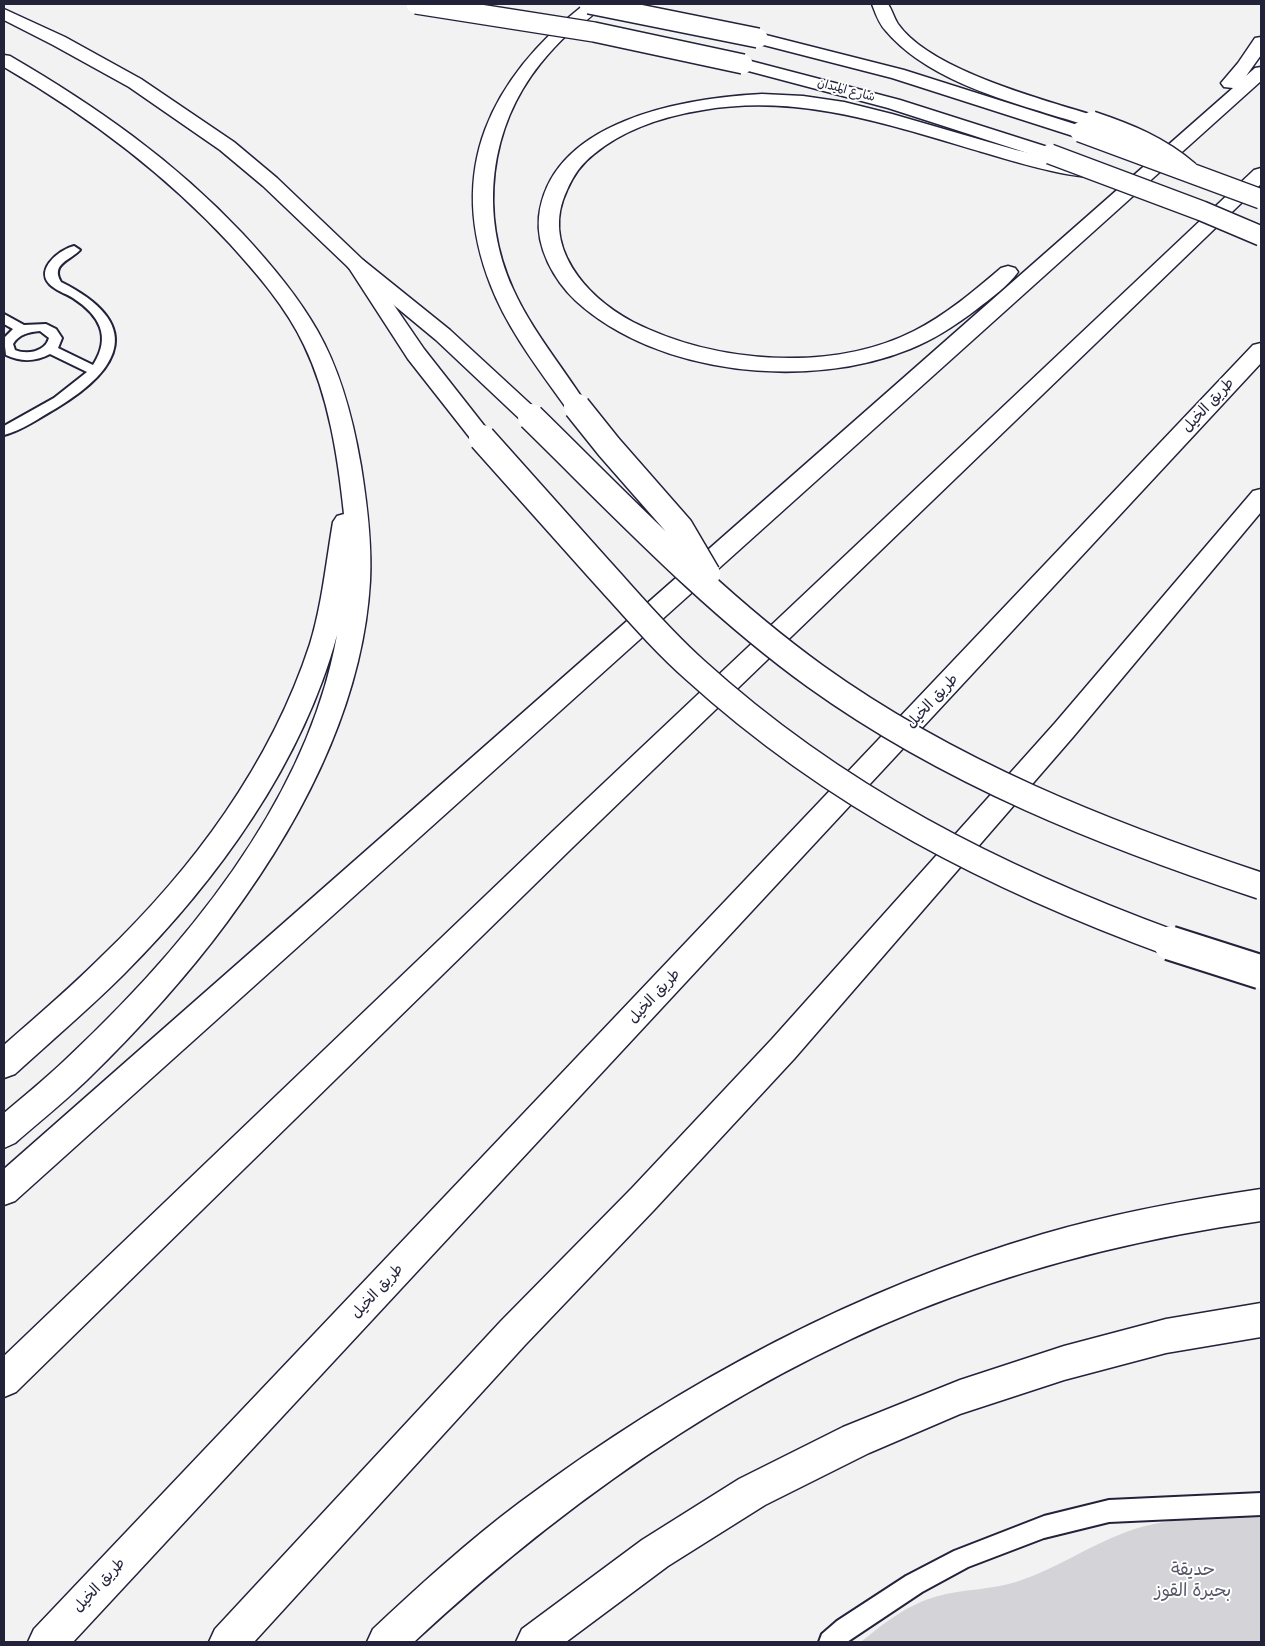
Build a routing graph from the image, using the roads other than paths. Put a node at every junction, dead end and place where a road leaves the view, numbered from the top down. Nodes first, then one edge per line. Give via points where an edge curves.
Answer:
1 (416, 4) edge
2 (589, 4) edge
3 (595, 4) edge
4 (880, 4) edge
5 (4, 14) edge
6 (1261, 42) edge
7 (4, 60) edge
8 (4, 71) edge
9 (1261, 72) edge
10 (33, 76) junction
11 (1086, 127) junction
12 (1187, 138) junction
13 (1045, 158) junction
14 (1261, 174) edge
15 (1261, 199) edge
16 (1100, 215) junction
17 (1261, 236) edge
18 (74, 250) dead end
19 (356, 264) junction
20 (4, 318) edge
21 (22, 330) junction
22 (50, 349) junction
23 (1261, 350) edge
24 (9, 358) edge
25 (96, 371) junction
26 (4, 431) edge
27 (351, 482) junction
28 (1261, 498) edge
29 (716, 596) junction
30 (1261, 886) edge
31 (1261, 972) edge
32 (4, 1064) edge
33 (4, 1133) edge
34 (4, 1190) edge
35 (1253, 1207) edge
36 (1261, 1320) edge
37 (4, 1380) edge
38 (1261, 1504) edge
39 (47, 1642) edge
40 (228, 1642) edge
41 (386, 1642) edge
42 (535, 1642) edge
43 (830, 1642) edge

1 - 13 main road, شارع الميدان, bridge via 594,32 743,64 894,104
2 - 11 main road, bridge via 758,38
3 - 29 main road, bridge via 546,46 512,90 490,140 484,167 484,225 502,287 542,357 613,452 675,522
4 - 11 main road via 898,35 931,61
5 - 19 main road via 88,56 181,114 270,182
6 - 12 main road via 1245,66 1206,105
7 - 10 main road
8 - 10 main road
9 - 12 main road
10 - 27 main road via 104,122 167,170 225,226 273,280 307,331 321,360 343,430
11 - 15 main road, bridge
12 - 16 main road
13 - 16 main road via 823,104 766,99 710,102 657,114 633,123 592,146 577,160 554,192 548,227 558,264 569,281 605,314 628,328 700,354 783,365 849,360 879,353 932,332 1047,239
13 - 17 main road, شارع الميدان, bridge via 1104,174
14 - 37 main road via 563,839
16 - 34 main road
18 - 25 lane via 57,260 50,272 56,284 95,309 107,327 108,349
19 - 29 main road, bridge via 443,335
19 - 31 main road, bridge via 416,354 482,438 647,624 694,671 749,717 810,763 878,806 951,848 1031,888 1115,923
20 - 21 lane
21 - 22 lane via 42,327 53,332 56,340
21 - 24 lane via 11,336 7,344
22 - 24 lane via 32,357
22 - 25 lane
23 - 39 main road, طريق الخيل
25 - 26 lane via 75,391
27 - 32 main road via 333,598 322,644 306,692 284,741 254,792 219,844 129,950
27 - 33 main road via 359,553 352,631 327,722 276,825 193,942 138,1007 74,1072
28 - 40 main road via 1064,730 783,1049 513,1333
29 - 30 main road, bridge via 760,634 862,708 984,777 1121,838
35 - 41 main road via 1139,1227 1050,1249 946,1283 850,1323 755,1370 660,1427 573,1485 487,1553
36 - 42 main road via 1166,1336 1064,1363 960,1397 856,1440 752,1492 671,1542
38 - 43 lane via 1109,1511 1044,1527 962,1559 914,1584

